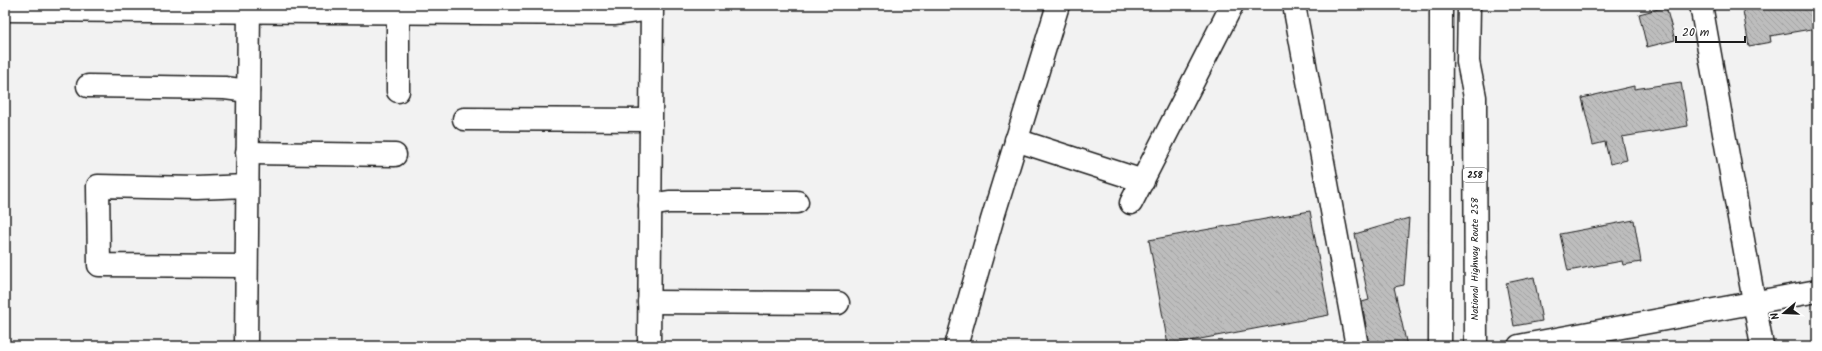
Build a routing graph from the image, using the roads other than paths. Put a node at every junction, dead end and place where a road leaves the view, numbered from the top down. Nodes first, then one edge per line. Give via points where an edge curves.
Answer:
1 (1058, 5) edge
2 (1232, 5) edge
3 (1294, 5) edge
4 (1469, 5) edge
5 (1484, 5) edge
6 (1701, 5) edge
7 (1440, 6) edge
8 (651, 7) edge
9 (249, 8) edge
10 (5, 10) edge
11 (398, 14) junction
12 (88, 86) dead end
13 (398, 90) dead end
14 (248, 91) junction
15 (1475, 97) junction
16 (464, 119) dead end
17 (650, 120) junction
18 (1016, 140) junction
19 (247, 153) junction
20 (395, 155) dead end
21 (1143, 181) junction
22 (246, 186) junction
23 (797, 202) dead end
24 (1132, 203) dead end
25 (650, 204) junction
26 (246, 266) junction
27 (1817, 291) edge
28 (650, 302) junction
29 (1755, 302) junction
30 (838, 303) dead end
31 (246, 346) edge
32 (649, 346) edge
33 (956, 346) edge
34 (1357, 346) edge
35 (1440, 346) edge
36 (1476, 346) edge
37 (1519, 346) edge
38 (1762, 346) edge

1 - 18 main road
2 - 21 main road
3 - 34 main road
4 - 15 main road, National Highway Route 258 / 258 via 1468,62
5 - 15 main road, 258 via 1481,63
6 - 29 main road
7 - 35 main road
8 - 11 main road via 614,14
8 - 17 main road
9 - 10 main road
9 - 11 main road
9 - 14 main road
11 - 13 main road
12 - 14 main road via 225,88
14 - 19 main road
15 - 36 main road, National Highway Route 258 / 258
16 - 17 main road
17 - 25 main road
18 - 21 main road
18 - 33 main road
19 - 20 main road
19 - 22 main road
21 - 24 main road
22 - 26 main road
22 - 26 main road via 98,186 98,265
23 - 25 main road
25 - 28 main road
26 - 31 main road
27 - 29 main road
28 - 30 main road
28 - 32 main road
29 - 37 main road
29 - 38 main road

